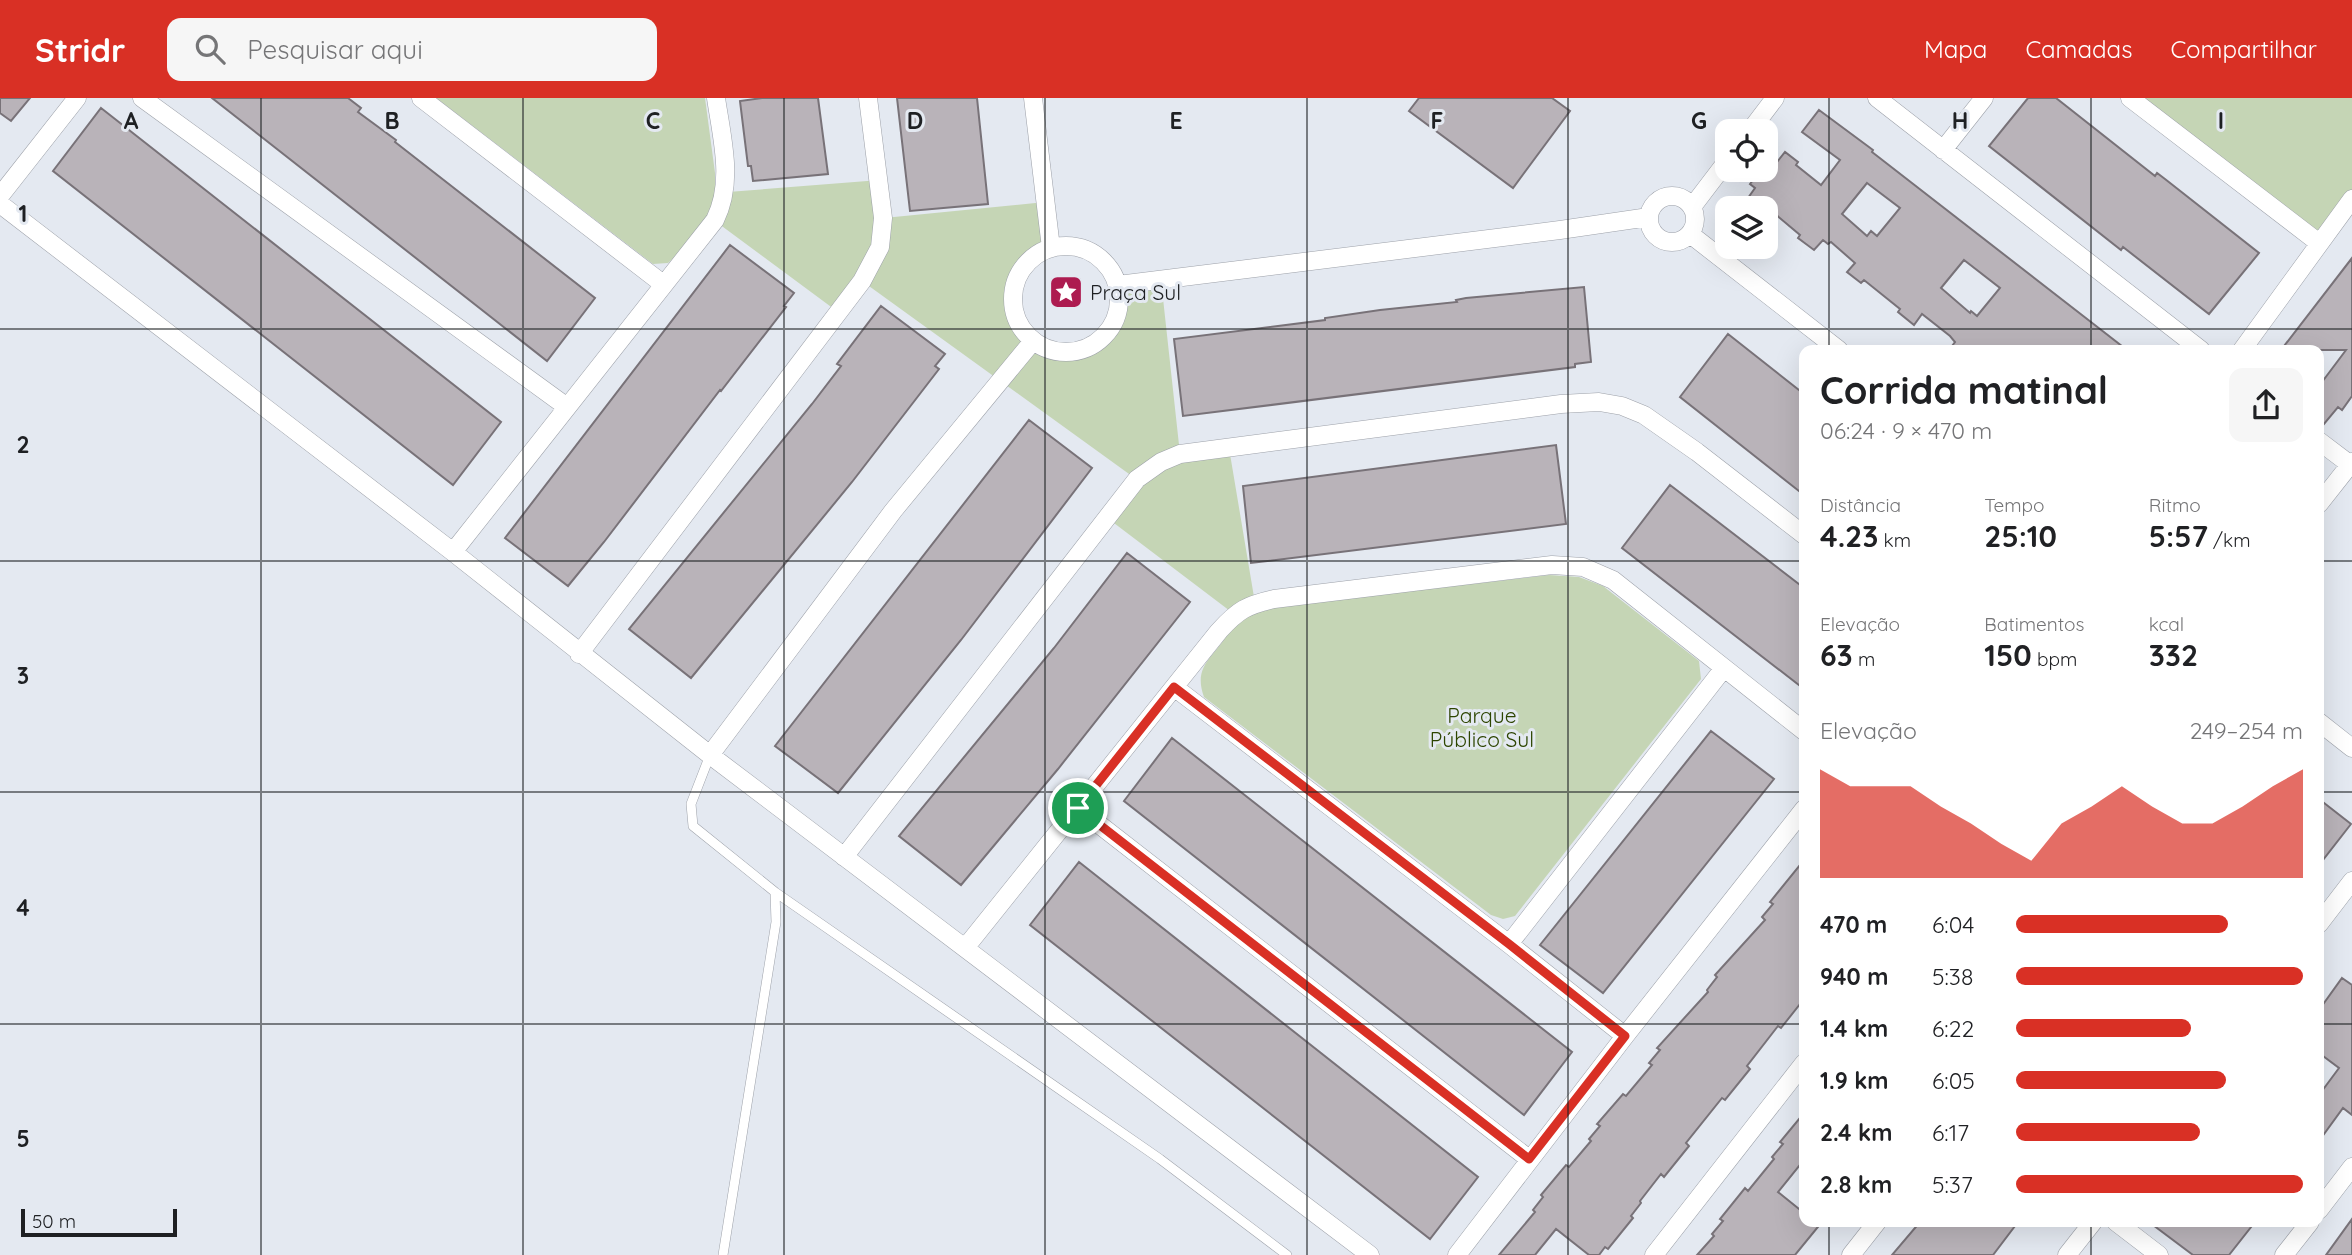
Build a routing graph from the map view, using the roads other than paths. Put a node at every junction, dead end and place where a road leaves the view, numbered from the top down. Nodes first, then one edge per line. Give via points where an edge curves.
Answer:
1 (77, 98) edge
2 (142, 98) edge
3 (421, 98) edge
4 (716, 98) edge
5 (868, 98) edge
6 (1033, 98) edge
7 (1775, 98) edge
8 (1877, 98) edge
9 (1984, 98) edge
10 (2130, 98) edge
11 (1759, 119) edge
12 (1943, 150) junction
13 (1715, 177) edge
14 (0, 197) edge
15 (2352, 198) edge
16 (0, 204) edge
17 (1692, 207) junction
18 (1649, 217) junction
19 (1690, 234) junction
20 (2319, 243) junction
21 (1051, 248) junction
22 (663, 284) junction
23 (1118, 285) junction
24 (1033, 341) junction
25 (1833, 345) edge
26 (2196, 345) edge
27 (2246, 345) edge
28 (567, 407) junction
29 (2324, 445) edge
30 (2351, 464) edge
31 (2324, 498) edge
32 (1799, 531) edge
33 (453, 552) junction
34 (579, 654) junction
35 (1724, 668) junction
36 (1174, 687) junction
37 (2324, 726) edge
38 (1799, 727) edge
39 (2352, 748) edge
40 (710, 755) junction
41 (1078, 808) junction
42 (1799, 815) edge
43 (844, 857) junction
44 (2352, 881) edge
45 (775, 892) junction
46 (2324, 917) edge
47 (1509, 944) junction
48 (965, 948) junction
49 (1625, 1036) junction
50 (1799, 1069) edge
51 (1529, 1159) junction
52 (2352, 1167) edge
53 (2324, 1203) edge
54 (1873, 1227) edge
55 (2089, 1227) edge
56 (2123, 1227) edge
57 (2306, 1227) edge
58 (723, 1255) edge
59 (1287, 1255) edge
60 (1370, 1255) edge
61 (1457, 1255) edge
62 (1654, 1255) edge
63 (1851, 1255) edge
64 (2067, 1255) edge
65 (2160, 1255) edge
66 (2284, 1255) edge

1 - 14 street
2 - 28 street
3 - 22 street
4 - 22 street via 725,165 722,205
5 - 34 street via 884,218 880,247 862,281
6 - 21 street
7 - 11 street
8 - 12 street
9 - 12 street
10 - 20 street
12 - 26 street
13 - 17 street
15 - 20 street
16 - 33 street
17 - 18 street via 1681,198 1667,196 1654,204
17 - 19 street via 1695,221
18 - 19 street via 1652,231 1662,240 1677,241
18 - 23 street
19 - 25 street
20 - 27 street
21 - 23 street via 1068,246 1099,255
21 - 24 street via 1035,255 1015,282 1015,314
22 - 28 street
23 - 24 street via 1116,318 1094,344 1062,352
24 - 40 street via 893,511
28 - 33 street
29 - 30 street
30 - 31 street
32 - 43 street via 1644,415 1599,402 1180,454 1137,479
33 - 34 street
34 - 40 street
35 - 36 street via 1613,580 1583,567 1552,565 1274,599 1244,607 1226,622
35 - 38 street
35 - 47 street
36 - 41 street
36 - 47 street
37 - 39 street
40 - 43 street
40 - 45 lane via 691,804 693,826
41 - 48 street
41 - 51 street
42 - 49 street
43 - 48 street
44 - 46 street
45 - 58 lane via 776,922
45 - 59 lane via 1160,1159
47 - 49 street
48 - 60 street
49 - 51 street
50 - 62 street
51 - 61 street
52 - 53 street
54 - 63 street
55 - 64 street
56 - 65 street
57 - 66 street

